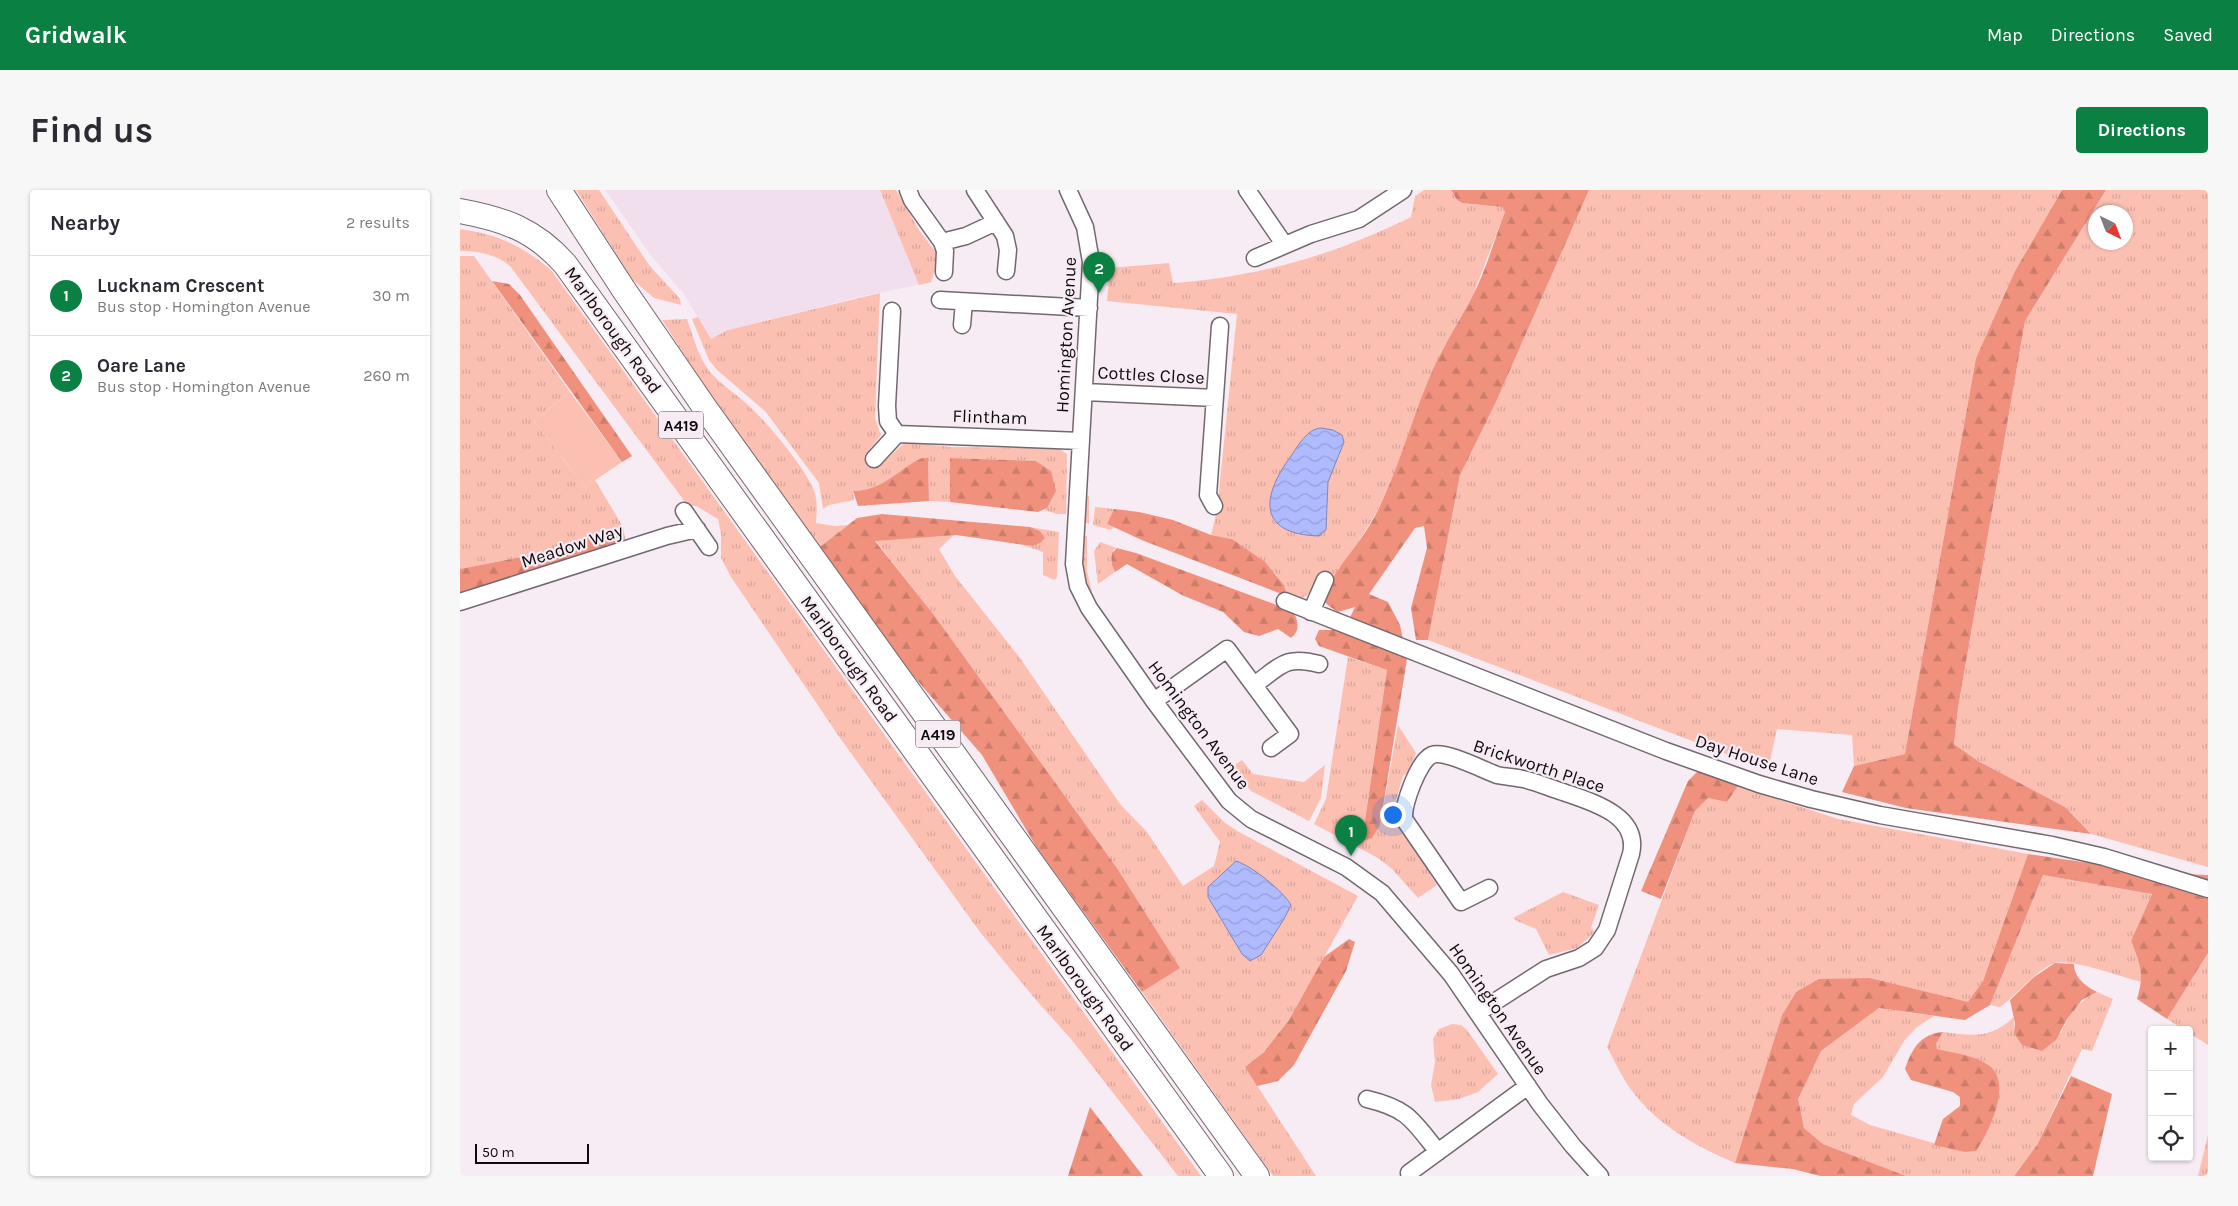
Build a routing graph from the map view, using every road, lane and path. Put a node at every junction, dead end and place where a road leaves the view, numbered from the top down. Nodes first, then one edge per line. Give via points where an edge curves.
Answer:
1 (559, 190) edge
2 (908, 190) edge
3 (975, 190) edge
4 (1068, 190) edge
5 (1247, 190) edge
6 (1402, 190) edge
7 (460, 211) edge
8 (996, 222) junction
9 (942, 242) junction
10 (1284, 244) junction
11 (1256, 258) dead end
12 (1006, 271) dead end
13 (944, 272) dead end
14 (940, 300) dead end
15 (964, 302) junction
16 (1089, 308) junction
17 (892, 311) dead end
18 (962, 325) dead end
19 (1220, 326) dead end
20 (1084, 392) junction
21 (1215, 398) junction
22 (897, 434) junction
23 (1081, 441) junction
24 (874, 459) dead end
25 (1214, 506) dead end
26 (684, 511) dead end
27 (697, 529) junction
28 (709, 547) dead end
29 (1324, 580) dead end
30 (460, 602) edge
31 (1285, 602) dead end
32 (1311, 612) junction
33 (1319, 664) dead end
34 (1254, 685) junction
35 (1154, 701) junction
36 (1271, 748) dead end
37 (1488, 888) dead end
38 (2208, 889) edge
39 (1479, 1012) junction
40 (1528, 1086) junction
41 (1368, 1099) dead end
42 (1438, 1152) junction
43 (1409, 1173) dead end
44 (1222, 1176) edge
45 (1257, 1176) edge
46 (1600, 1176) edge

1 - 45 highway, Marlborough Road / A419 via 711,416
2 - 9 street
3 - 8 street
4 - 16 street, Homington Avenue via 1085,227 1090,250
5 - 10 street
6 - 10 street via 1359,219
7 - 44 highway, Marlborough Road / A419 via 491,217 521,229 544,244 565,264
8 - 9 street via 966,236
8 - 12 street via 1008,244
9 - 13 street
10 - 11 street
14 - 15 street
15 - 16 street
15 - 18 street
16 - 20 street, Homington Avenue
17 - 22 street via 888,420
19 - 21 street, Cottles Close
20 - 21 street, Cottles Close
20 - 23 street, Homington Avenue
21 - 25 street, Cottles Close via 1208,495
22 - 23 street, Flintham
22 - 24 street
23 - 35 street, Homington Avenue via 1074,557 1076,579 1089,608
26 - 27 street
27 - 28 street
27 - 30 street, Meadow Way
29 - 32 street
31 - 32 street, Day House Lane
32 - 38 street, Day House Lane via 1674,754 1784,791 1880,815 2052,845 2148,869
33 - 34 street via 1292,660
34 - 35 street via 1227,649
34 - 36 street via 1290,734
35 - 39 street, Homington Avenue via 1218,787 1240,811 1346,867 1375,887 1436,956
37 - 39 street, Brickworth Place via 1461,902 1404,819 1408,796 1420,768 1432,755 1444,755 1497,775 1524,779 1579,798 1616,814 1631,835 1631,854 1607,930 1599,944 1588,954 1546,969
39 - 40 street, Homington Avenue
40 - 42 street
40 - 46 street, Homington Avenue
41 - 42 street via 1400,1109
42 - 43 street

